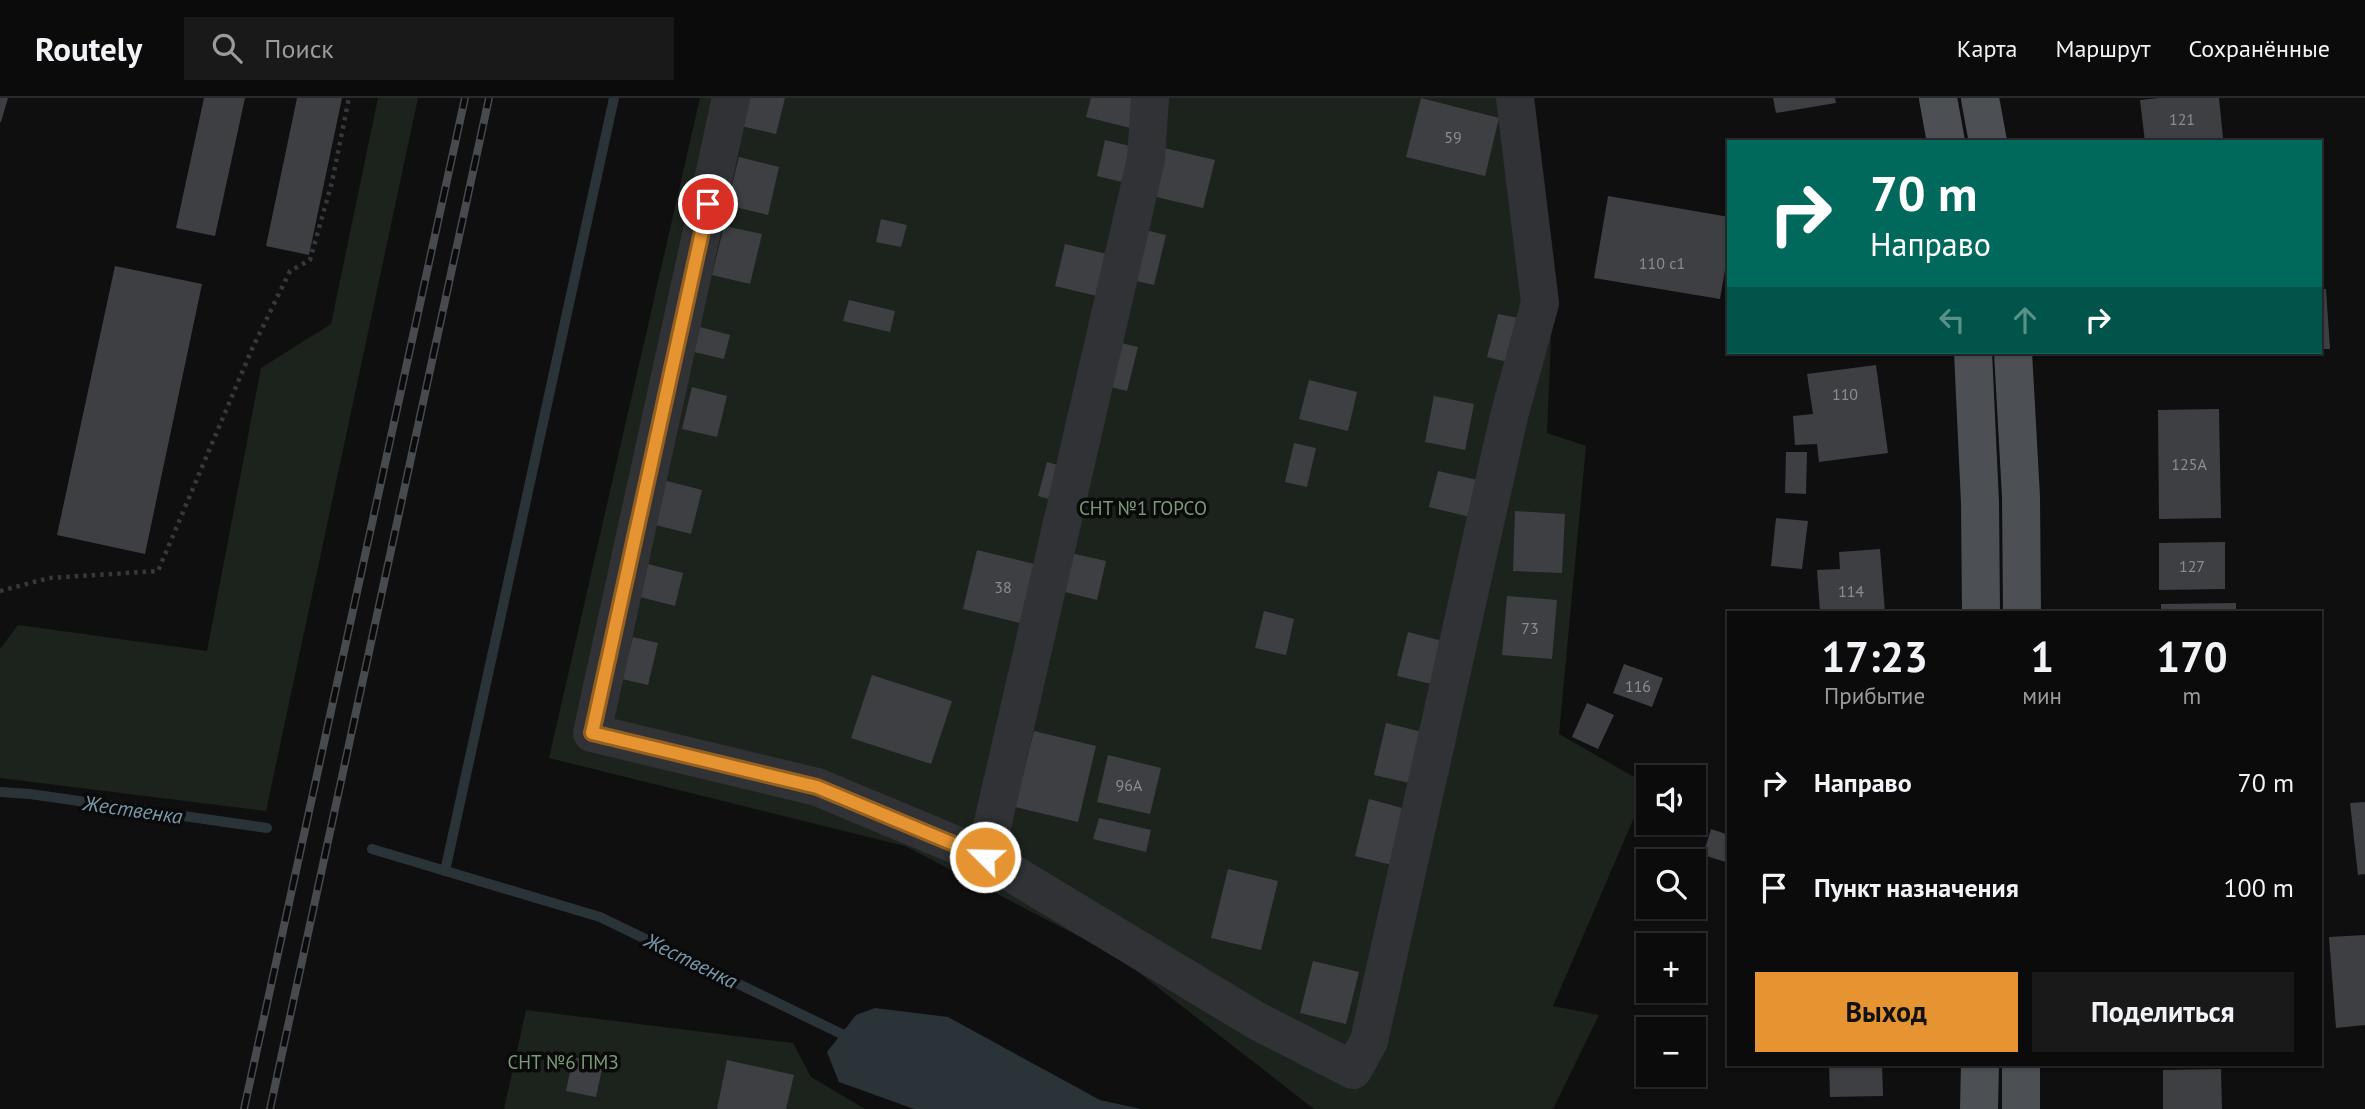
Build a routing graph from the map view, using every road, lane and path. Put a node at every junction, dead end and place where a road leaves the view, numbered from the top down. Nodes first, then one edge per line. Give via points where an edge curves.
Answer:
1 (349, 98) edge
2 (731, 98) edge
3 (1150, 98) edge
4 (1515, 98) edge
5 (1938, 98) edge
6 (1980, 98) edge
7 (1946, 140) edge
8 (1988, 140) edge
9 (1973, 354) edge
10 (2013, 354) edge
11 (0, 591) edge
12 (1981, 611) edge
13 (2022, 611) edge
14 (985, 857) junction
15 (1980, 1066) edge
16 (2021, 1066) edge
17 (1979, 1109) edge
18 (2021, 1109) edge

1 - 11 path via 310,260 290,271 158,571 50,578
2 - 14 lane via 592,733 817,787
3 - 14 lane via 1146,159
4 - 14 lane via 1540,303 1509,416 1369,1041 1353,1070 1257,1021
5 - 7 main road
6 - 8 main road
9 - 12 main road
10 - 13 main road
15 - 17 main road
16 - 18 main road

